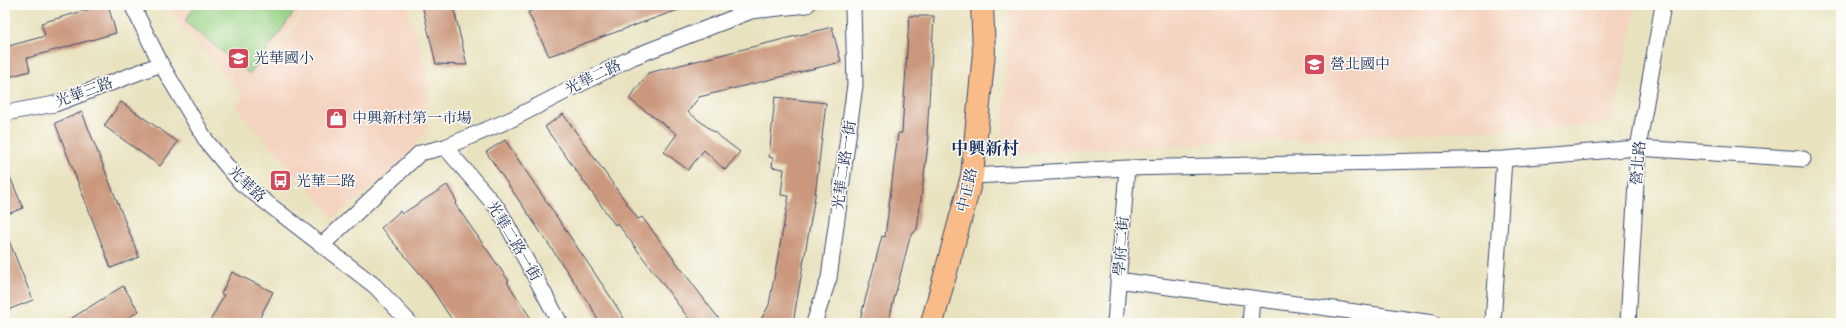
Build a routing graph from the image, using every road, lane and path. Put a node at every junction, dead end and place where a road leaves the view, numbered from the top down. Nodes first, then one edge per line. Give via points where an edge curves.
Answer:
1 (132, 5) edge
2 (807, 5) edge
3 (853, 5) edge
4 (982, 5) edge
5 (1663, 5) edge
6 (750, 8) edge
7 (161, 64) junction
8 (5, 113) edge
9 (445, 147) junction
10 (1638, 148) junction
11 (1504, 158) junction
12 (1803, 159) dead end
13 (1127, 168) junction
14 (972, 176) junction
15 (322, 245) junction
16 (1118, 280) junction
17 (1252, 299) junction
18 (1343, 316) edge
19 (410, 323) edge
20 (560, 323) edge
21 (814, 323) edge
22 (932, 323) edge
23 (1115, 323) edge
24 (1250, 323) edge
25 (1433, 323) edge
26 (1493, 323) edge
27 (1628, 323) edge

1 - 7 street, 光華路
2 - 6 street, 光華二路
3 - 21 street, 光華二路一街 via 854,85 829,278
4 - 14 main road, 中正路 via 984,52
5 - 10 street, 營北路
6 - 9 street, 光華二路 via 633,57 512,119
7 - 8 street, 光華三路 via 55,104
7 - 15 street, 光華路 via 207,142 242,183
9 - 15 street, 光華二路 via 420,153
9 - 20 street, 光華二路一街 via 499,210
10 - 11 street
10 - 12 street
10 - 27 street, 營北路
11 - 13 street
11 - 26 street
13 - 14 street
13 - 16 street, 學府二街
14 - 22 main road, 中正路
15 - 19 street, 光華路 via 375,286
16 - 17 street
16 - 23 street, 學府二街
17 - 18 street
17 - 24 street
18 - 25 street

